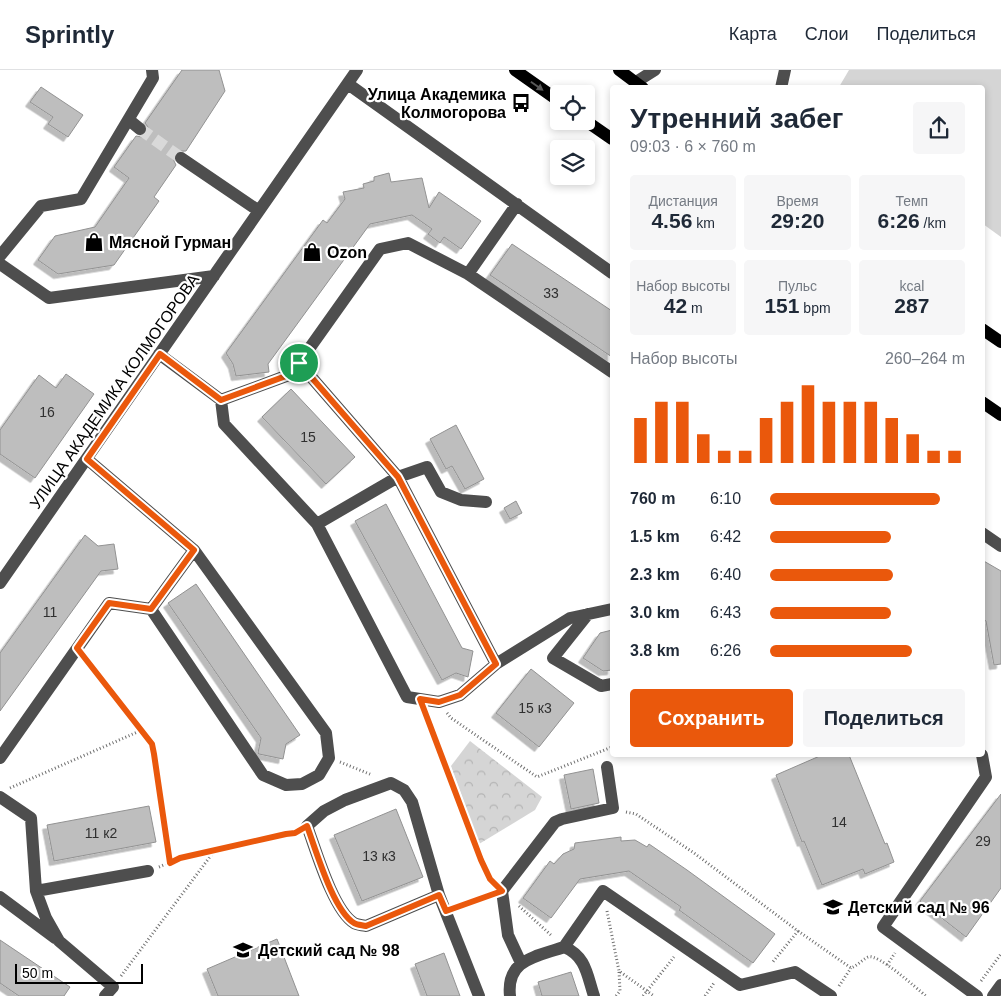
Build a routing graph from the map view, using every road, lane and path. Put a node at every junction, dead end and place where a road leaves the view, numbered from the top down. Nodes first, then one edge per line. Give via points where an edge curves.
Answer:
1 (152, 70) edge
2 (357, 70) edge
3 (515, 70) edge
4 (619, 70) edge
5 (655, 70) edge
6 (785, 70) edge
7 (348, 84) junction
8 (640, 85) edge
9 (782, 85) edge
10 (550, 95) edge
11 (129, 120) junction
12 (595, 128) edge
13 (140, 129) tunnel mouth
14 (610, 139) edge
15 (181, 158) tunnel mouth
16 (517, 204) junction
17 (259, 211) junction
18 (0, 256) edge
19 (0, 264) edge
20 (610, 272) edge
21 (468, 274) junction
22 (214, 276) junction
23 (985, 331) edge
24 (1001, 342) edge
25 (160, 354) junction
26 (299, 363) junction
27 (610, 371) edge
28 (221, 400) junction
29 (985, 404) edge
30 (1001, 415) edge
31 (87, 459) junction
32 (398, 477) junction
33 (486, 502) dead end
34 (318, 524) junction
35 (985, 535) edge
36 (1001, 546) edge
37 (194, 550) junction
38 (0, 583) edge
39 (151, 609) junction
40 (610, 609) edge
41 (588, 614) junction
42 (77, 648) junction
43 (496, 664) junction
44 (610, 684) edge
45 (420, 699) junction
46 (439, 702) junction
47 (142, 730) junction
48 (610, 748) edge
49 (982, 757) edge
50 (0, 758) edge
51 (329, 758) junction
52 (607, 767) dead end
53 (391, 783) junction
54 (4, 793) edge
55 (613, 808) junction
56 (307, 826) junction
57 (215, 850) junction
58 (170, 863) junction
59 (148, 871) joint
60 (36, 891) junction
61 (502, 891) junction
62 (603, 891) junction
63 (439, 895) junction
64 (0, 896) edge
65 (446, 911) junction
66 (798, 931) junction
67 (59, 941) junction
68 (564, 946) junction
69 (683, 946) junction
70 (1001, 954) edge
71 (521, 963) junction
72 (851, 968) junction
73 (619, 971) junction
74 (757, 981) junction
75 (1001, 985) edge
76 (647, 991) junction
77 (109, 992) edge
78 (834, 992) edge
79 (975, 994) edge
80 (479, 996) edge
81 (510, 996) edge
82 (594, 996) edge
83 (616, 996) edge
84 (644, 996) edge
85 (654, 996) edge
86 (926, 996) edge
87 (993, 996) edge

1 - 11 street via 153,78
2 - 7 street, УЛИЦА АКАДЕМИКА КОЛМОГОРОВА
3 -> 10 main road
4 - 8 main road
5 - 8 street
6 - 9 street
7 - 16 street
7 - 17 street, УЛИЦА АКАДЕМИКА КОЛМОГОРОВА
11 - 13 street
11 - 18 street via 81,199 41,206
12 - 14 main road
15 - 17 street
16 - 20 street
16 - 21 street
17 - 22 street, УЛИЦА АКАДЕМИКА КОЛМОГОРОВА
19 - 22 street via 49,298
21 - 26 street via 408,243 380,249
21 - 27 street
22 - 25 street, УЛИЦА АКАДЕМИКА КОЛМОГОРОВА
23 - 24 main road
25 - 28 street
25 - 31 street, УЛИЦА АКАДЕМИКА КОЛМОГОРОВА
26 - 28 street via 286,376
26 - 32 street
28 - 34 street via 224,424
29 - 30 main road
31 - 37 street
31 - 38 street, УЛИЦА АКАДЕМИКА КОЛМОГОРОВА
32 - 33 street via 427,467 441,492 461,500
32 - 34 street
32 - 43 street
34 - 45 street via 407,697
35 - 36 street
37 - 39 street
37 - 51 street via 326,733
39 - 42 street via 109,603
39 - 51 street via 263,775 286,785 302,784 319,775
40 - 41 street
41 - 43 street via 570,618
41 - 44 street via 553,658 601,686
42 - 47 path
42 - 50 street
43 - 46 street via 460,695
45 - 46 street
45 - 61 path via 481,860 490,879
46 - 48 path via 451,718 537,778
47 - 54 path
47 - 58 path via 152,744
49 - 79 street via 986,777 883,927
51 - 53 path
52 - 55 street
53 - 56 street via 345,800 324,811
53 - 63 street via 404,790 412,802
54 - 60 street via 31,818
55 - 61 street via 555,822
55 - 66 path via 636,814
56 - 57 path via 295,833
56 - 63 street via 335,898 355,924 366,926
57 - 58 path
57 - 77 path
58 - 59 path
59 - 60 street
60 - 67 street
61 - 65 path
61 - 68 path
61 - 71 street via 508,935
62 - 68 street
62 - 69 street
62 - 73 path
63 - 65 street
64 - 67 street
65 - 80 street
66 - 72 path
66 - 74 path
67 - 77 street
68 - 71 street
68 - 82 street via 582,959
69 - 74 street via 740,985
69 - 76 path
70 - 79 path
71 - 81 street via 512,973
72 - 78 path
72 - 86 path via 874,957
73 - 76 path
73 - 83 path via 620,991
74 - 78 street via 796,972
75 - 87 street
76 - 84 path
76 - 85 path

